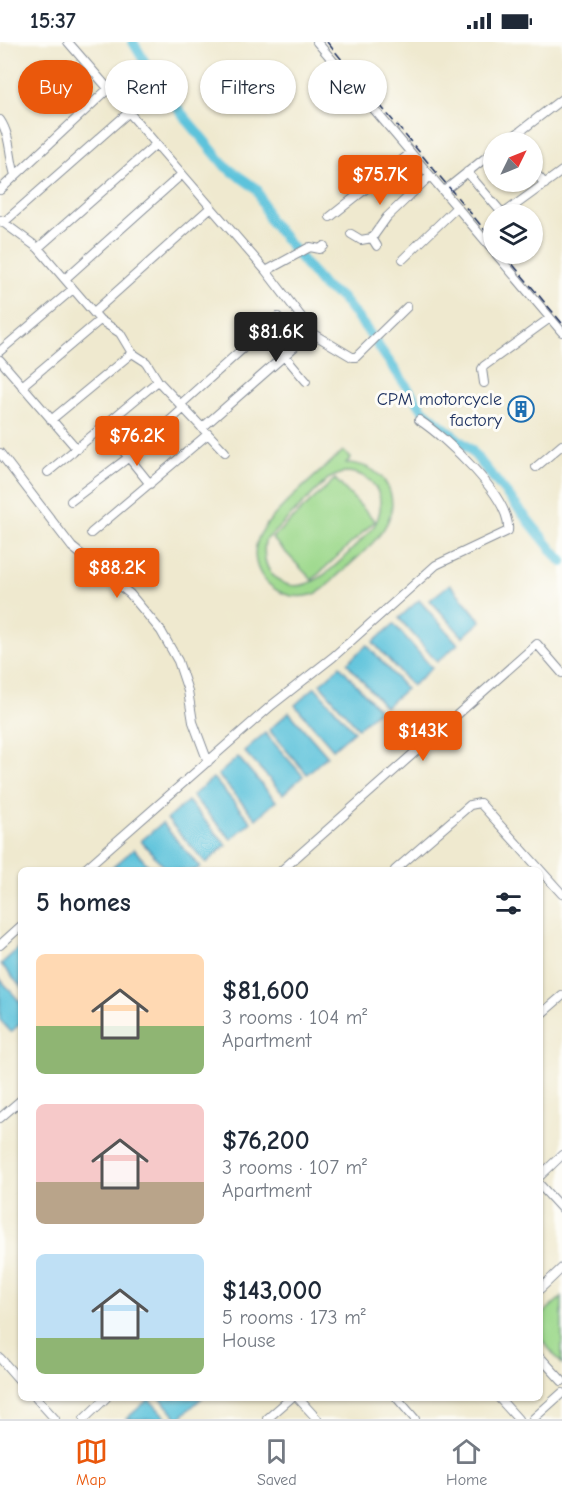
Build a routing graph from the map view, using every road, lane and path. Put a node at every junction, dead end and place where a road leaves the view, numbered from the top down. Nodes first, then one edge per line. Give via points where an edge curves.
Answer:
1 (68, 42) edge
2 (318, 42) edge
3 (105, 85) edge
4 (105, 92) edge
5 (562, 99) edge
6 (127, 114) edge
7 (129, 114) edge
8 (0, 120) edge
9 (521, 132) edge
10 (155, 145) junction
11 (411, 153) junction
12 (483, 160) edge
13 (562, 171) edge
14 (467, 172) junction
15 (15, 175) junction
16 (181, 175) junction
17 (430, 176) junction
18 (543, 182) edge
19 (545, 184) junction
20 (0, 190) edge
21 (444, 192) junction
22 (456, 207) junction
23 (210, 208) junction
24 (330, 217) dead end
25 (1, 221) edge
26 (351, 234) dead end
27 (372, 238) junction
28 (483, 238) edge
29 (324, 246) dead end
30 (377, 246) dead end
31 (38, 248) junction
32 (403, 259) dead end
33 (505, 264) edge
34 (266, 271) junction
35 (66, 278) junction
36 (74, 289) junction
37 (407, 307) dead end
38 (94, 312) junction
39 (278, 317) dead end
40 (550, 318) junction
41 (100, 320) junction
42 (263, 330) junction
43 (310, 332) junction
44 (562, 332) edge
45 (0, 351) edge
46 (132, 353) junction
47 (285, 354) junction
48 (0, 360) edge
49 (158, 381) junction
50 (306, 381) dead end
51 (484, 383) dead end
52 (22, 386) junction
53 (182, 406) junction
54 (51, 420) junction
55 (419, 420) dead end
56 (105, 428) junction
57 (205, 431) junction
58 (562, 445) edge
59 (77, 449) junction
60 (225, 452) dead end
61 (0, 453) edge
62 (129, 457) junction
63 (536, 467) dead end
64 (48, 472) dead end
65 (150, 484) junction
66 (71, 501) dead end
67 (91, 533) dead end
68 (562, 673) edge
69 (208, 762) junction
70 (87, 867) edge
71 (285, 867) edge
72 (398, 867) edge
73 (538, 867) edge
74 (543, 873) edge
75 (562, 894) edge
76 (18, 929) edge
77 (0, 945) edge
78 (562, 996) edge
79 (543, 1013) edge
80 (18, 1103) edge
81 (0, 1118) edge
82 (562, 1155) edge
83 (543, 1173) edge
84 (543, 1188) edge
85 (562, 1209) edge
86 (562, 1268) edge
87 (543, 1286) edge
88 (0, 1358) edge
89 (543, 1360) edge
90 (18, 1379) edge
91 (562, 1381) edge
92 (562, 1393) edge
93 (39, 1401) edge
94 (103, 1401) edge
95 (288, 1401) edge
96 (301, 1401) edge
97 (400, 1401) edge
98 (502, 1401) edge
99 (55, 1419) edge
100 (84, 1419) edge
101 (267, 1419) edge
102 (317, 1419) edge
103 (415, 1419) edge
104 (518, 1419) edge
105 (533, 1419) edge

1 - 3 street
2 - 11 street
4 - 15 street
5 - 9 street
6 - 25 street
7 - 10 street
8 - 15 street via 7,132
10 - 16 street
10 - 31 street
11 - 17 street
11 - 24 street
12 - 14 street
13 - 19 street
14 - 19 street via 502,214
14 - 21 street
15 - 20 street
16 - 23 street
16 - 35 street
17 - 21 street
17 - 27 street via 387,217
18 - 19 street
21 - 22 street
22 - 28 street
22 - 32 street
23 - 34 street
23 - 38 street
25 - 31 street
26 - 27 street via 361,240
27 - 30 street
29 - 34 street via 308,249
31 - 35 street
33 - 40 street
34 - 43 street via 308,323
35 - 36 street
36 - 38 street
36 - 45 street
37 - 43 street via 356,357
38 - 41 street
39 - 42 street
40 - 44 street
40 - 51 street via 484,366
41 - 46 street via 120,333
41 - 52 street
42 - 47 street
42 - 53 street
43 - 47 street
46 - 49 street via 146,362
46 - 54 street
47 - 50 street
47 - 57 street
48 - 52 street
49 - 53 street
49 - 56 street
52 - 54 street
53 - 57 street
53 - 62 street
54 - 59 street
55 - 69 street via 469,462 503,512 508,531 436,565
56 - 59 street
56 - 62 street
57 - 60 street
57 - 65 street
58 - 63 street
59 - 64 street
61 - 69 street via 72,548 130,594 161,631 178,661
62 - 65 street
62 - 66 street
65 - 67 street
68 - 71 street via 537,644
69 - 70 street
72 - 73 street via 470,805 480,803
74 - 75 street
76 - 77 street
78 - 79 street
80 - 81 street
82 - 83 street
84 - 85 street
86 - 87 street
88 - 90 street
89 - 91 street
92 - 105 street
93 - 99 street
94 - 100 street
95 - 101 street
96 - 102 street
97 - 103 street
98 - 104 street

